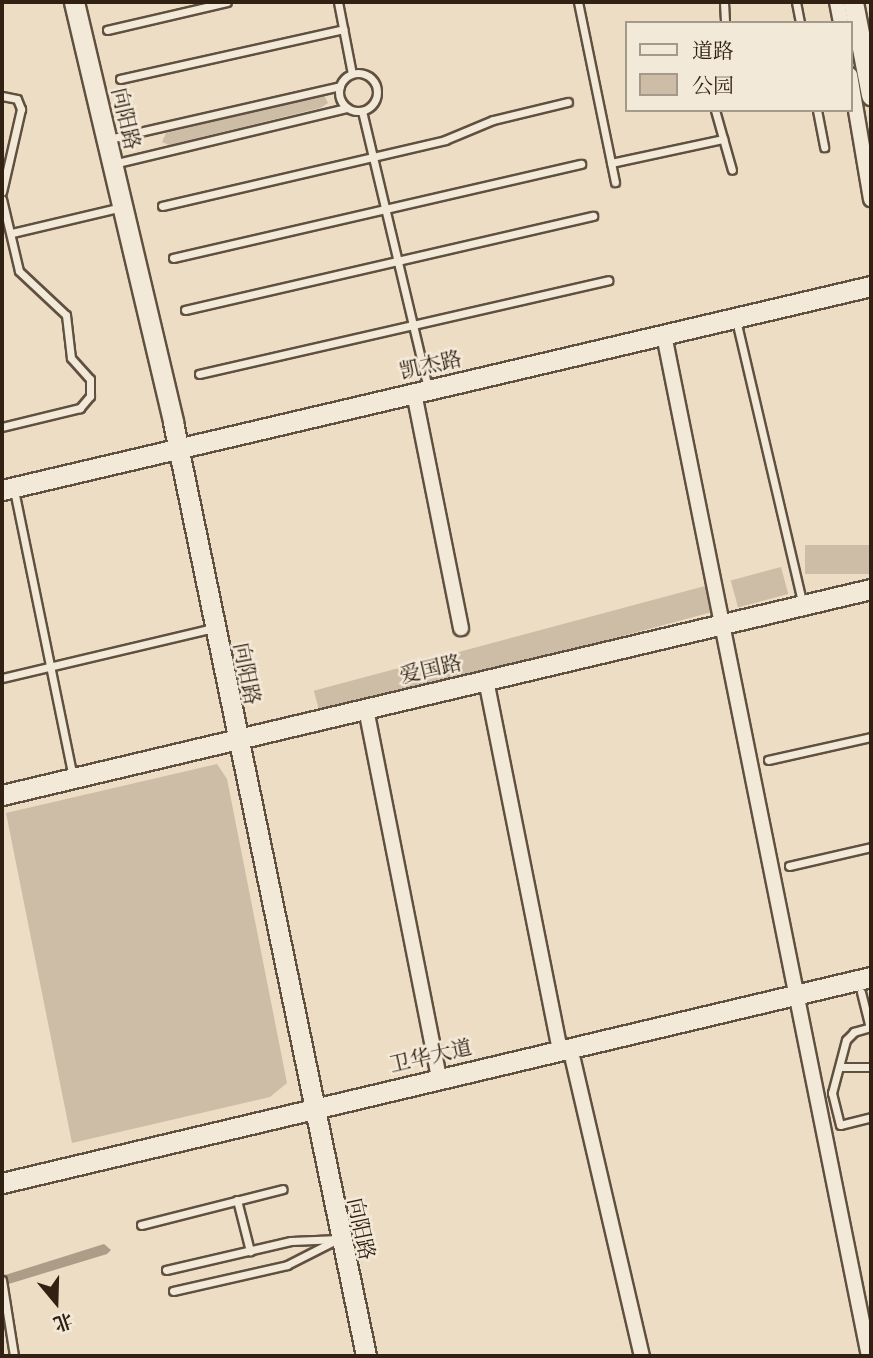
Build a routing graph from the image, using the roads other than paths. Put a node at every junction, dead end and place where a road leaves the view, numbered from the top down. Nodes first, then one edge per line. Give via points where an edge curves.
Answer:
1 (74, 2) edge
2 (227, 2) edge
3 (338, 2) edge
4 (578, 2) edge
5 (724, 2) edge
6 (796, 2) edge
7 (837, 2) edge
8 (853, 2) edge
9 (866, 2) edge
10 (725, 21) edge
11 (800, 21) edge
12 (852, 21) edge
13 (855, 25) edge
14 (343, 29) junction
15 (107, 30) dead end
16 (352, 74) junction
17 (120, 79) dead end
18 (340, 86) junction
19 (852, 87) edge
20 (871, 95) edge
21 (2, 96) edge
22 (568, 102) dead end
23 (347, 108) junction
24 (362, 111) junction
25 (716, 112) edge
26 (817, 112) edge
27 (723, 139) junction
28 (107, 140) junction
29 (824, 147) dead end
30 (373, 156) junction
31 (611, 163) junction
32 (113, 164) junction
33 (581, 164) dead end
34 (732, 170) dead end
35 (615, 182) dead end
36 (2, 192) edge
37 (2, 198) edge
38 (871, 199) edge
39 (162, 206) dead end
40 (123, 207) junction
41 (385, 210) junction
42 (593, 216) dead end
43 (12, 233) junction
44 (173, 258) dead end
45 (398, 261) junction
46 (608, 280) dead end
47 (871, 286) edge
48 (185, 310) dead end
49 (735, 318) junction
50 (413, 324) junction
51 (664, 335) junction
52 (199, 374) dead end
53 (421, 392) junction
54 (2, 427) edge
55 (178, 449) junction
56 (8, 489) edge
57 (871, 589) edge
58 (803, 606) junction
59 (725, 624) junction
60 (214, 628) junction
61 (461, 628) dead end
62 (51, 666) junction
63 (2, 678) edge
64 (486, 680) junction
65 (366, 709) junction
66 (871, 737) edge
67 (236, 739) junction
68 (768, 760) dead end
69 (74, 778) junction
70 (2, 795) edge
71 (871, 847) edge
72 (789, 866) dead end
73 (868, 986) edge
74 (799, 1000) junction
75 (871, 1028) edge
76 (566, 1055) junction
77 (842, 1067) junction
78 (871, 1067) edge
79 (439, 1079) junction
80 (313, 1115) junction
81 (871, 1117) edge
82 (2, 1183) edge
83 (283, 1189) dead end
84 (2, 1195) edge
85 (237, 1200) junction
86 (141, 1225) dead end
87 (339, 1239) junction
88 (250, 1251) junction
89 (166, 1270) dead end
90 (3, 1284) edge
91 (173, 1291) dead end
92 (14, 1356) edge
93 (366, 1356) edge
94 (642, 1356) edge
95 (869, 1356) edge

1 - 28 street, 向阳路
2 - 15 lane
3 - 14 lane
4 - 31 lane
5 - 10 lane
6 - 11 lane
7 - 12 street
8 - 13 street
9 - 13 street
13 - 20 street
14 - 16 lane
14 - 17 lane
16 - 18 lane
16 - 24 lane via 364,74 377,86 375,102
18 - 23 lane via 341,101
18 - 28 lane
19 - 38 street
21 - 36 lane via 17,99 21,109
22 - 30 lane
23 - 24 lane
23 - 32 lane
24 - 30 lane
25 - 27 lane
26 - 29 lane
27 - 31 lane
27 - 34 lane
28 - 32 street, 向阳路
30 - 39 lane
30 - 41 lane
31 - 35 lane
32 - 40 street, 向阳路
33 - 41 lane
37 - 43 lane
40 - 43 lane
40 - 55 street, 向阳路
41 - 44 lane
41 - 45 lane
42 - 45 lane
43 - 54 lane via 13,256 26,282 66,315 71,358 90,379 90,396 80,408
45 - 48 lane
45 - 50 lane
46 - 50 lane
47 - 49 street, 凯杰路
49 - 51 street, 凯杰路
49 - 58 lane
50 - 52 lane
50 - 53 lane
51 - 53 street, 凯杰路
51 - 59 street
53 - 55 street, 凯杰路
53 - 61 street
55 - 56 street, 凯杰路
55 - 60 street, 向阳路
56 - 62 lane
57 - 58 street, 爱国路
58 - 59 street, 爱国路
59 - 64 street, 爱国路
59 - 74 street
60 - 62 lane
60 - 67 street, 向阳路
62 - 63 lane
62 - 69 lane
64 - 65 street, 爱国路
64 - 76 street
65 - 67 street, 爱国路
65 - 79 street
66 - 68 lane
67 - 69 street, 爱国路
67 - 80 street, 向阳路
69 - 70 street, 爱国路
71 - 72 lane
73 - 74 street, 卫华大道
73 - 75 lane
74 - 76 street, 卫华大道
74 - 95 street
75 - 77 lane via 849,1036
76 - 79 street, 卫华大道
76 - 80 street, 卫华大道
76 - 94 street
77 - 78 lane
77 - 81 lane via 832,1093 839,1125
79 - 80 street, 卫华大道
80 - 82 street, 卫华大道
80 - 84 street, 卫华大道
80 - 87 street, 向阳路
83 - 85 lane
85 - 86 lane
85 - 88 lane
87 - 88 lane via 291,1241
87 - 91 lane via 287,1265
87 - 93 street, 向阳路
88 - 89 lane
90 - 92 lane

